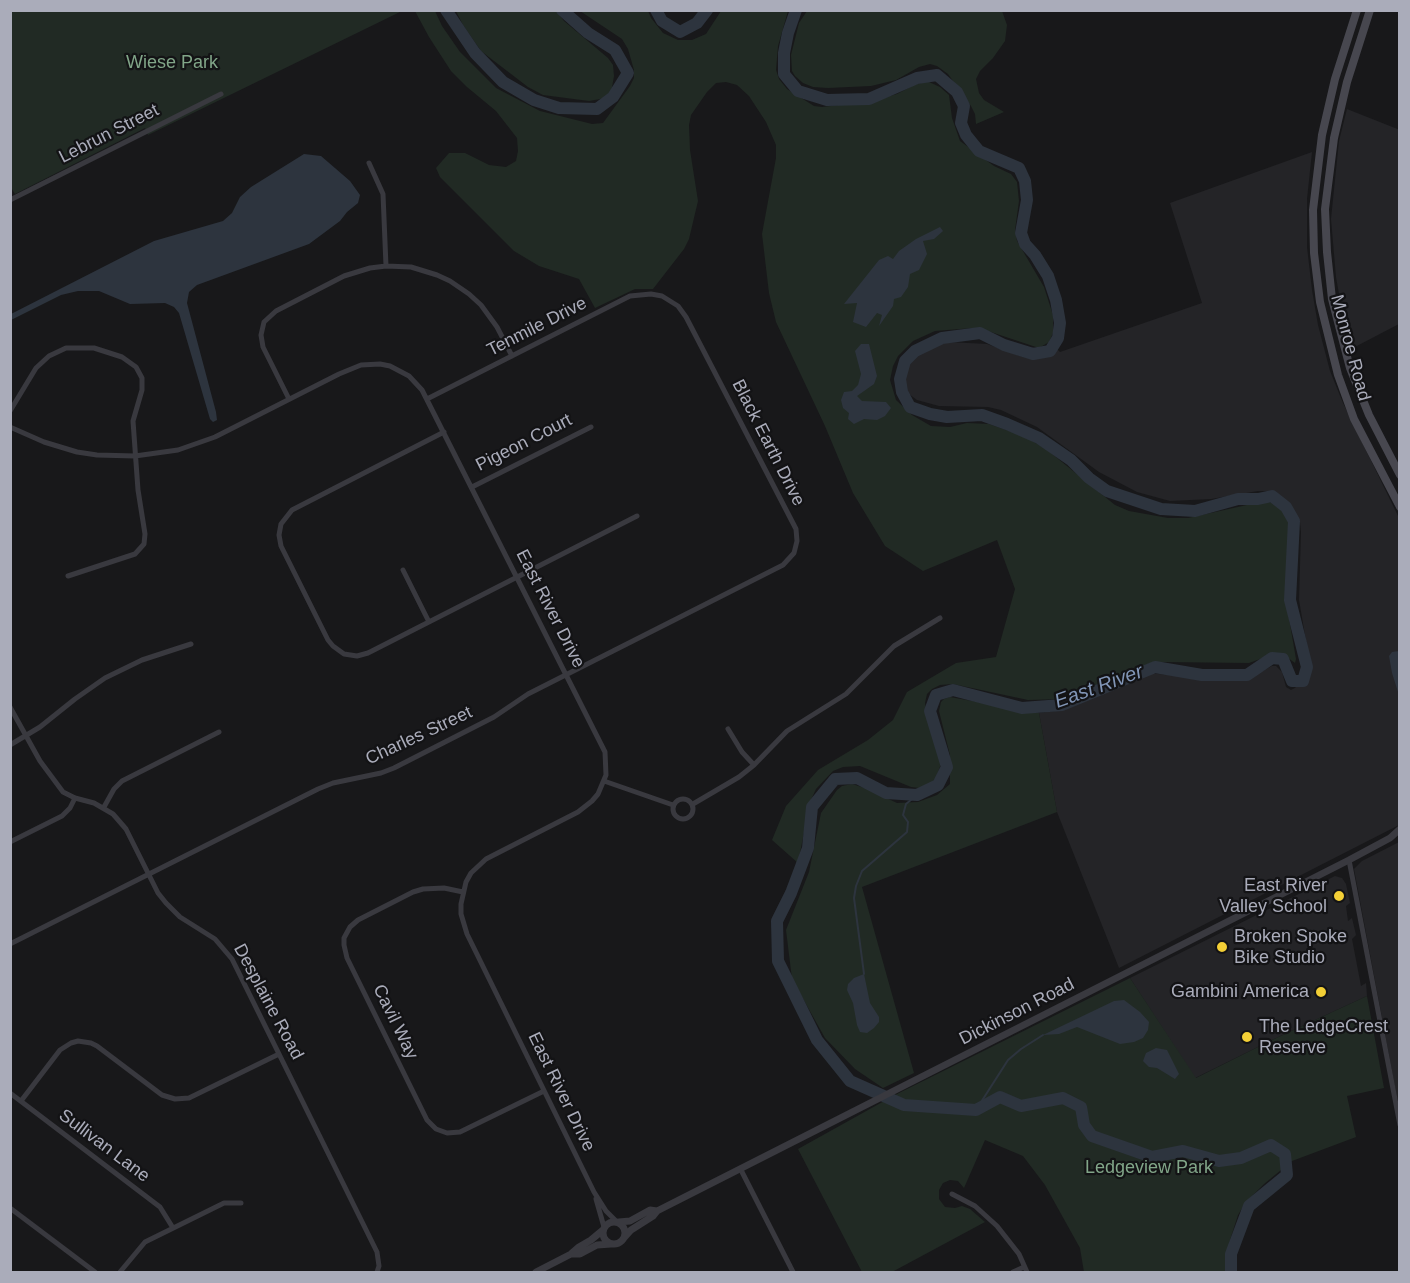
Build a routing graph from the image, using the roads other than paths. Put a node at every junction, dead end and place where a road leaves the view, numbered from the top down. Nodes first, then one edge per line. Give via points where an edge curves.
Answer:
1 (1357, 10) edge
2 (1370, 10) edge
3 (221, 94) dead end
4 (369, 163) dead end
5 (10, 200) edge
6 (386, 266) junction
7 (662, 296) joint
8 (512, 356) junction
9 (289, 399) junction
10 (427, 399) junction
11 (10, 411) edge
12 (591, 427) dead end
13 (10, 428) edge
14 (444, 432) junction
15 (135, 456) junction
16 (1400, 475) edge
17 (472, 487) junction
18 (1400, 507) edge
19 (638, 516) dead end
20 (403, 570) dead end
21 (68, 576) dead end
22 (518, 577) junction
23 (736, 588) joint
24 (940, 618) dead end
25 (429, 622) junction
26 (191, 644) dead end
27 (567, 674) junction
28 (10, 707) edge
29 (728, 729) dead end
30 (219, 732) dead end
31 (25, 736) junction
32 (10, 745) edge
33 (754, 765) junction
34 (604, 781) junction
35 (75, 798) junction
36 (693, 804) junction
37 (673, 805) junction
38 (104, 807) junction
39 (1400, 829) edge
40 (1400, 836) edge
41 (1390, 838) junction
42 (10, 842) edge
43 (1349, 860) junction
44 (148, 874) junction
45 (463, 892) junction
46 (10, 944) edge
47 (279, 1053) junction
48 (544, 1091) junction
49 (10, 1093) edge
50 (21, 1101) junction
51 (1400, 1125) edge
52 (741, 1170) junction
53 (594, 1192) junction
54 (952, 1194) dead end
55 (241, 1203) dead end
56 (10, 1208) edge
57 (657, 1211) junction
58 (617, 1222) junction
59 (173, 1228) junction
60 (603, 1229) junction
61 (623, 1239) junction
62 (613, 1244) junction
63 (571, 1254) junction
64 (1025, 1270) edge
65 (95, 1272) edge
66 (120, 1272) edge
67 (377, 1272) edge
68 (536, 1272) edge
69 (793, 1272) edge
70 (1013, 1272) edge

1 - 18 main road, Monroe Road via 1322,135 1313,210 1314,253 1320,302 1338,375 1354,419
2 - 16 main road, Monroe Road via 1332,147 1325,209 1327,252 1336,316 1350,368
3 - 5 street, Lebrun Street
4 - 6 street via 383,194
6 - 8 street via 423,270 463,289 490,317
6 - 9 street via 344,276 268,317 261,335 263,347
7 - 8 street, Tenmile Drive via 630,296
7 - 23 street, Black Earth Drive via 686,317 796,529 796,548 788,561
8 - 10 street, Tenmile Drive
9 - 10 street, East River Drive via 352,368 371,364 401,371
9 - 15 street, East River Drive via 196,444
10 - 14 street, East River Drive
11 - 15 street via 36,368 49,356 87,347 122,357 136,367 142,378 133,421
12 - 17 street, Pigeon Court
13 - 15 street, East River Drive via 77,452
14 - 17 street, East River Drive
14 - 25 street via 292,510 281,524 279,534 281,546 328,639 344,654 364,654
15 - 21 street via 145,534 142,548 135,554
17 - 22 street, East River Drive
19 - 22 street
20 - 25 street
22 - 25 street
22 - 27 street, East River Drive
23 - 27 street, Charles Street
24 - 33 street via 894,646 846,694 787,731
26 - 31 street via 142,660 105,678
27 - 34 street, East River Drive via 605,753
27 - 44 street, Charles Street via 394,768 318,789
28 - 31 street, Desplaine Road
29 - 33 street
30 - 38 street via 122,781
31 - 32 street
31 - 35 street, Desplaine Road via 47,773 63,792
33 - 36 street
34 - 37 street
34 - 45 street via 586,807 486,859 471,873
35 - 38 street, Desplaine Road
35 - 42 street via 62,816
36 - 37 street via 686,798
36 - 37 street via 690,816 683,819 677,818
38 - 44 street, Desplaine Road via 126,829
39 - 41 street, Dickinson Road
40 - 41 street, Dickinson Road
41 - 43 street, Dickinson Road
43 - 51 street
43 - 52 street, Dickinson Road
44 - 46 street, Charles Street
44 - 47 street, Desplaine Road via 172,910 224,948
45 - 48 street, East River Drive via 461,914 467,934
45 - 48 street, Cavil Way via 423,889 358,920 347,932 345,953 427,1120 436,1129 459,1132
47 - 50 street via 189,1098 175,1100 162,1095 97,1046 78,1041 60,1050
47 - 67 street, Desplaine Road via 376,1252
48 - 53 street, East River Drive
49 - 50 street, Sullivan Lane
50 - 59 street, Sullivan Lane via 160,1207
52 - 57 street, Dickinson Road
52 - 69 street
53 - 58 street, East River Drive
53 - 60 street, East River Drive
54 - 64 street via 975,1206 997,1226 1019,1254
55 - 59 street via 224,1203
56 - 65 street
57 - 58 street, Dickinson Road
57 - 61 street, Dickinson Road
58 - 60 street via 609,1222
58 - 61 street via 625,1232
59 - 66 street via 139,1247
60 - 62 street via 605,1239
60 - 63 street
61 - 62 street
62 - 63 street
63 - 68 street
64 - 70 street

